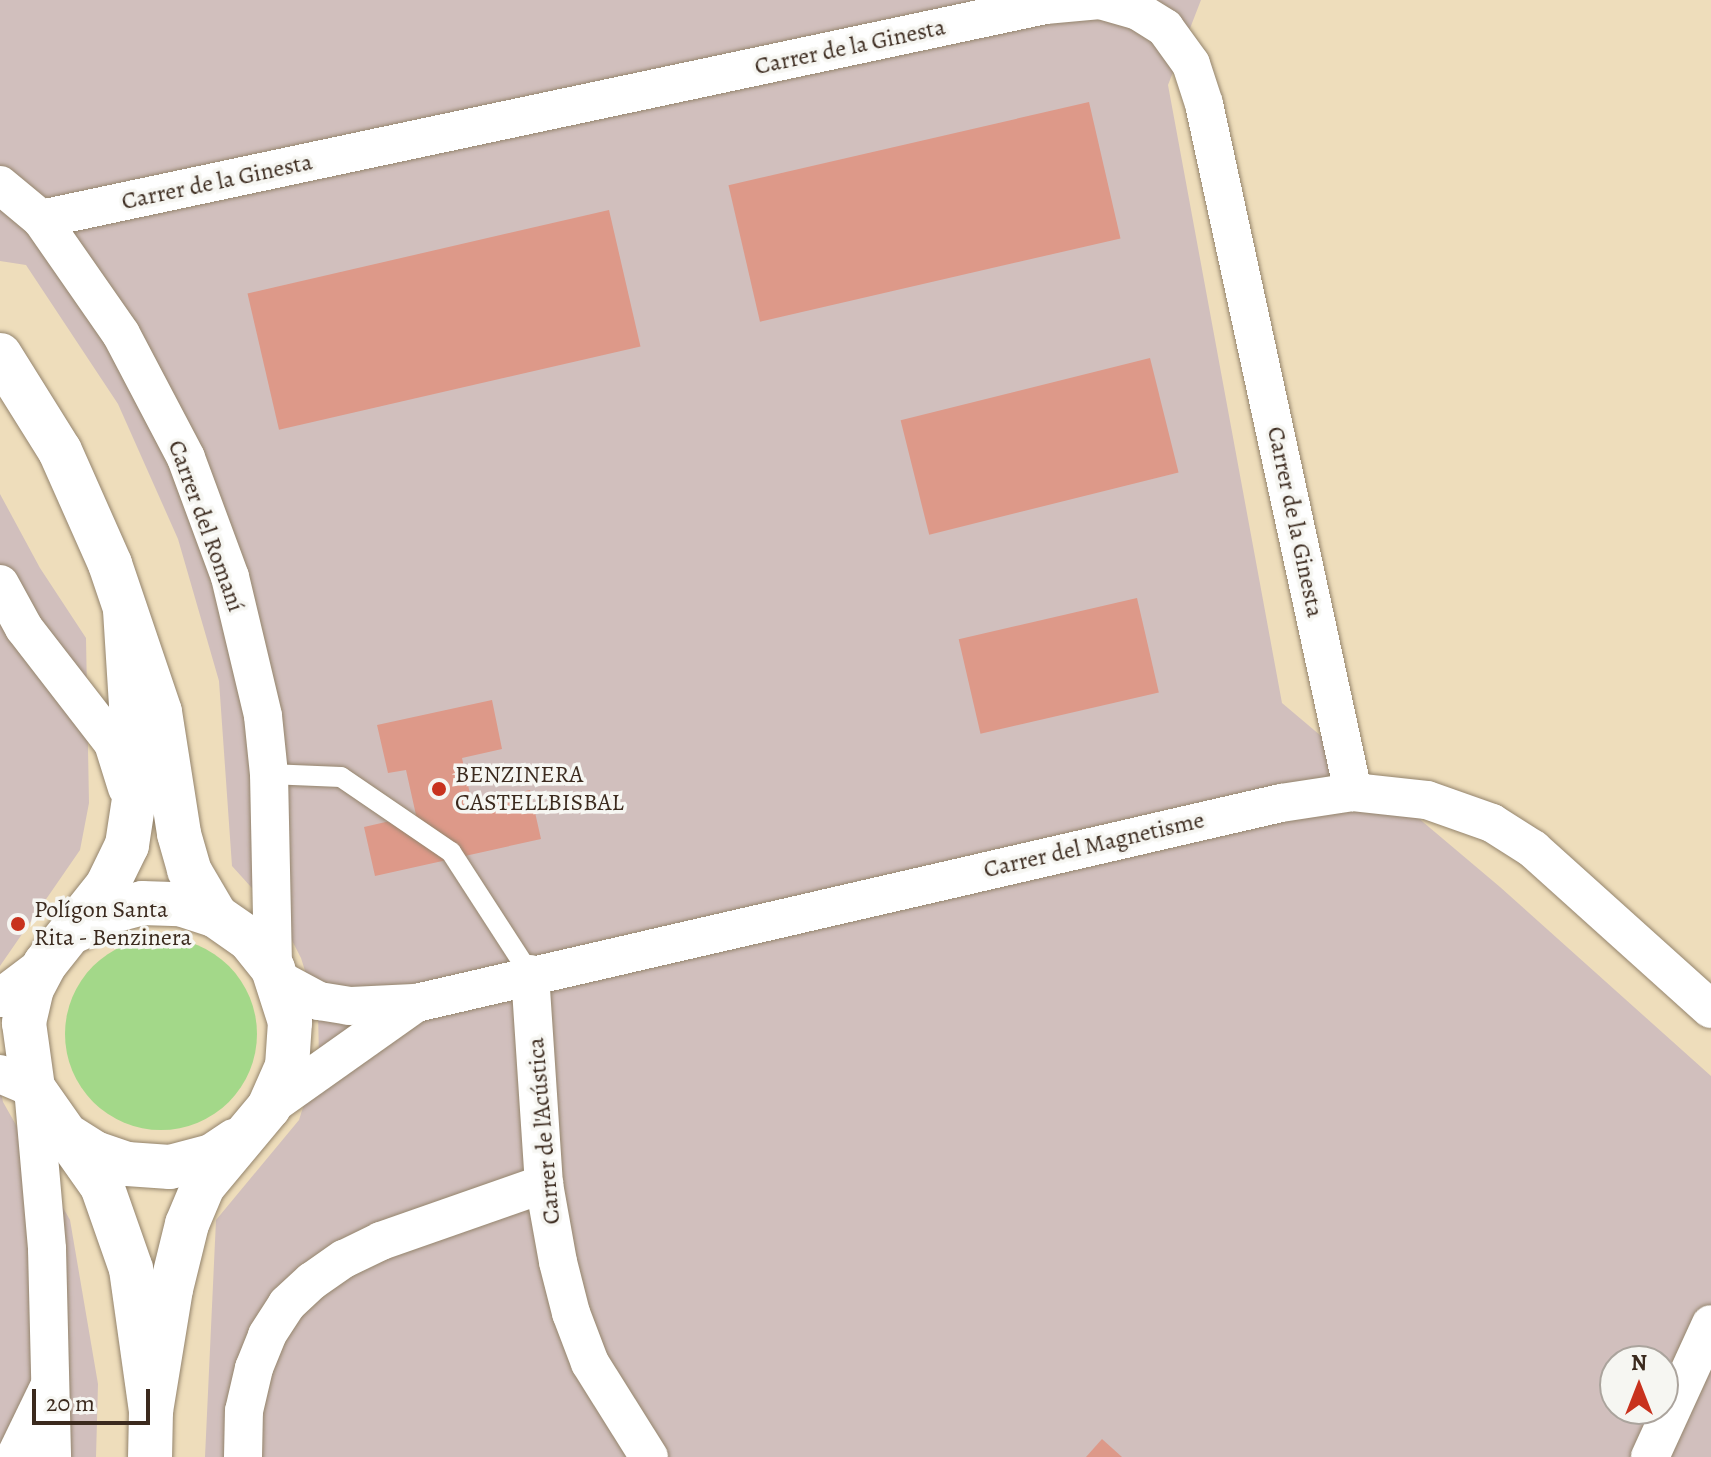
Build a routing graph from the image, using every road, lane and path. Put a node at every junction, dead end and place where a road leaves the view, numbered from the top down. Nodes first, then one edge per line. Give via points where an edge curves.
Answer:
1 (0, 185) edge
2 (41, 219) junction
3 (0, 355) edge
4 (0, 584) edge
5 (125, 610) junction
6 (269, 774) junction
7 (1353, 792) junction
8 (132, 822) junction
9 (216, 916) junction
10 (58, 948) junction
11 (276, 974) junction
12 (530, 974) junction
13 (0, 998) edge
14 (416, 1003) junction
15 (1711, 1009) edge
16 (16, 1081) edge
17 (258, 1120) junction
18 (95, 1156) junction
19 (544, 1184) junction
20 (47, 1249) junction
21 (1711, 1324) edge
22 (53, 1378) junction
23 (151, 1411) junction
24 (15, 1457) edge
25 (52, 1457) edge
26 (150, 1457) edge
27 (243, 1457) edge
28 (649, 1457) edge
29 (1650, 1457) edge

1 - 2 street, Carrer del Romaní
2 - 6 street, Carrer del Romaní via 121,334 186,458 230,577 263,716
2 - 7 street, Carrer de la Ginesta via 1045,5 1100,0 1138,11 1165,28 1191,64 1204,104
3 - 5 street via 60,451 94,522
4 - 8 street via 24,628 113,743 123,766
5 - 8 street via 135,722
5 - 9 street via 167,742 189,870
6 - 11 street, Carrer del Romaní
6 - 12 lane via 341,777 451,852
7 - 12 street, Carrer del Magnetisme via 1281,803
7 - 15 street, Carrer del Magnetisme via 1427,800 1492,823 1533,849
8 - 10 street via 119,865
9 - 10 street via 180,904 142,903 105,913
9 - 11 street via 249,939
10 - 13 street
10 - 16 street via 32,988
11 - 14 street, Carrer del Magnetisme via 319,1001 349,1006
11 - 17 street via 290,1022 287,1066
12 - 14 street, Carrer del Magnetisme
12 - 19 street, Carrer de l'Acústica
14 - 17 street, Carrer del Magnetisme
16 - 18 street
16 - 20 street
17 - 18 street via 212,1156 170,1167
17 - 23 street via 203,1186 187,1224
18 - 20 street via 60,1193
18 - 23 street via 131,1269
19 - 27 street via 381,1241 312,1281 287,1304 254,1368 244,1411
19 - 28 street, Carrer de l'Acústica via 571,1313 590,1363
20 - 22 street
21 - 29 street
22 - 24 street
22 - 25 street
23 - 26 street

